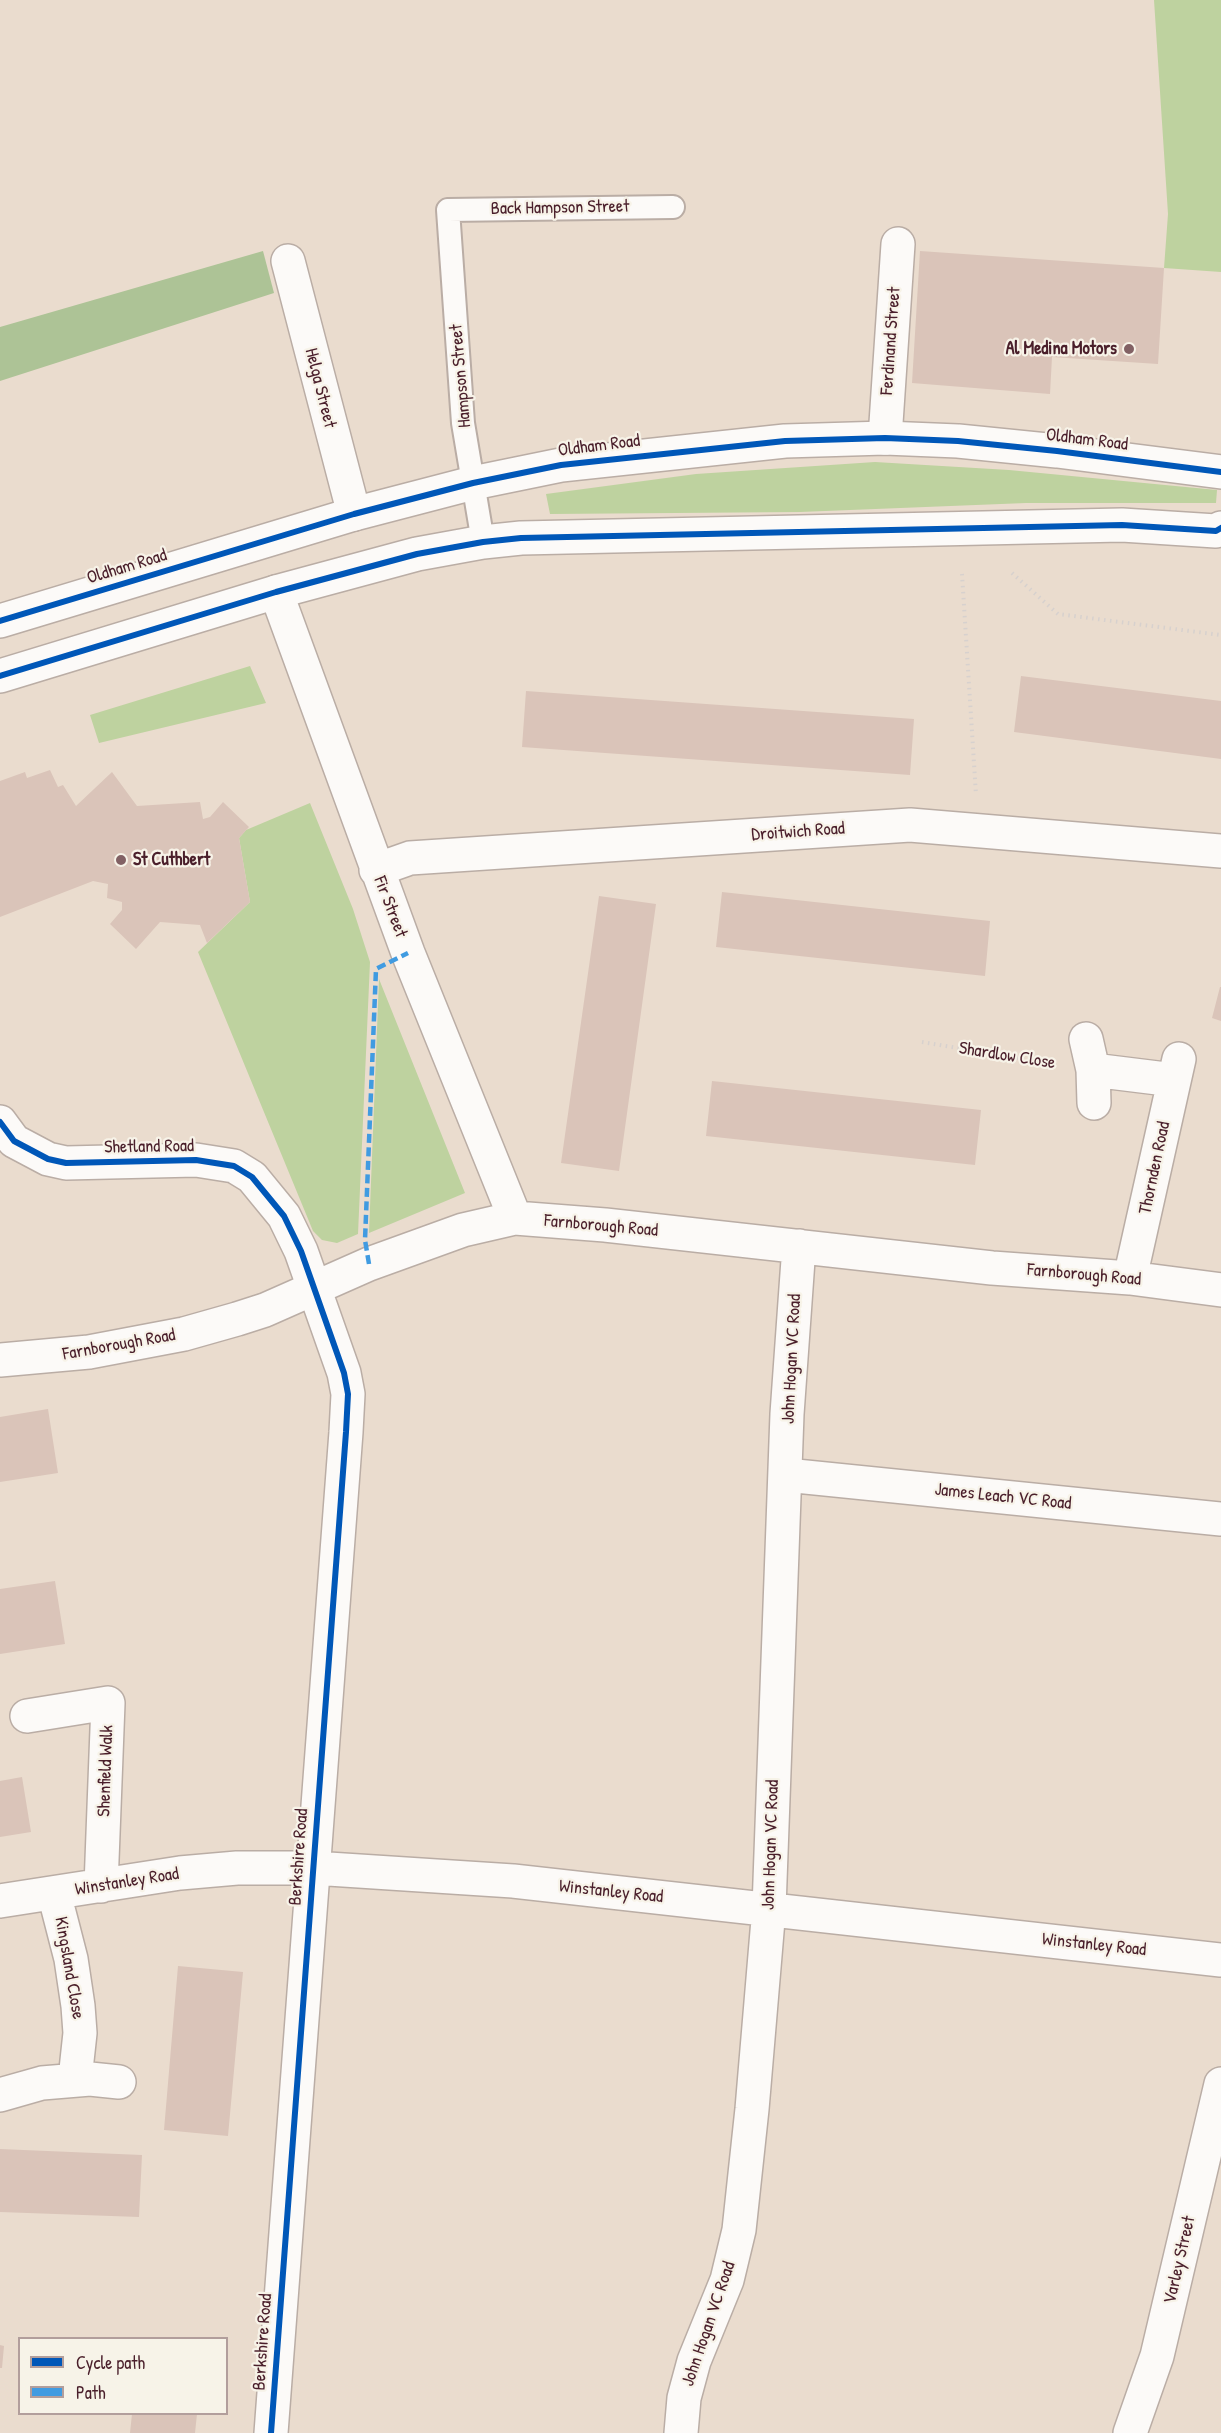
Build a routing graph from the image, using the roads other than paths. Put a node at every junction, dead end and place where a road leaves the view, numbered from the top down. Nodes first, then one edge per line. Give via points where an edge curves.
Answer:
1 (673, 207) dead end
2 (448, 210) joint
3 (898, 244) dead end
4 (288, 261) dead end
5 (885, 438) junction
6 (1221, 472) edge
7 (473, 483) junction
8 (354, 514) junction
9 (1221, 528) edge
10 (483, 542) junction
11 (276, 592) junction
12 (0, 621) edge
13 (0, 676) edge
14 (1221, 850) edge
15 (376, 870) junction
16 (1094, 1103) dead end
17 (0, 1122) edge
18 (515, 1218) junction
19 (799, 1246) junction
20 (1130, 1278) junction
21 (316, 1288) junction
22 (1221, 1290) edge
23 (0, 1360) edge
24 (786, 1475) junction
25 (1221, 1520) edge
26 (27, 1716) dead end
27 (313, 1868) junction
28 (101, 1886) junction
29 (54, 1893) junction
30 (0, 1901) edge
31 (769, 1908) junction
32 (1221, 1960) edge
33 (75, 2079) junction
34 (119, 2082) dead end
35 (1221, 2084) edge
36 (0, 2095) edge
37 (272, 2433) edge
38 (681, 2433) edge
39 (1130, 2433) edge

1 - 2 lane, Back Hampson Street
2 - 7 lane, Hampson Street via 463,423
3 - 5 main road, Ferdinand Street
4 - 8 main road, Helga Street
5 - 6 main road, Oldham Road via 958,441
5 - 7 main road, Oldham Road via 785,441 676,451 561,465
7 - 8 main road, Oldham Road
7 - 10 lane, Hampson Street
8 - 12 main road, Oldham Road
9 - 10 main road via 1216,531 1122,525
10 - 11 main road via 417,554
11 - 13 main road
11 - 15 main road, Fir Street
14 - 15 main road, Droitwich Road via 910,825 445,855 411,858
15 - 18 main road, Fir Street
16 - 20 main road, Thornden Road via 1089,1055 1177,1069
17 - 21 main road, Shetland Road via 14,1141 48,1159 66,1163 169,1159 234,1166 252,1177 284,1216
18 - 19 main road, Farnborough Road
18 - 21 main road, Farnborough Road via 463,1230
19 - 20 main road, Farnborough Road via 992,1268
19 - 24 main road, John Hogan VC Road
20 - 22 main road, Farnborough Road
21 - 23 main road, Farnborough Road via 265,1310 184,1334 89,1352
21 - 27 main road, Berkshire Road via 348,1394
24 - 25 main road, James Leach VC Road
24 - 31 main road, John Hogan VC Road
26 - 28 main road, Shenfield Walk via 108,1703
27 - 28 main road, Winstanley Road via 202,1871
27 - 31 main road, Winstanley Road via 513,1881
27 - 37 main road, Berkshire Road
28 - 29 main road, Winstanley Road
29 - 30 main road, Winstanley Road
29 - 33 main road, Kingsland Close via 78,2006 80,2033
31 - 32 main road, Winstanley Road
31 - 38 main road, John Hogan VC Road via 739,2230 727,2280 694,2361 684,2398
33 - 34 main road
33 - 36 main road
35 - 39 main road, Varley Street via 1157,2356

